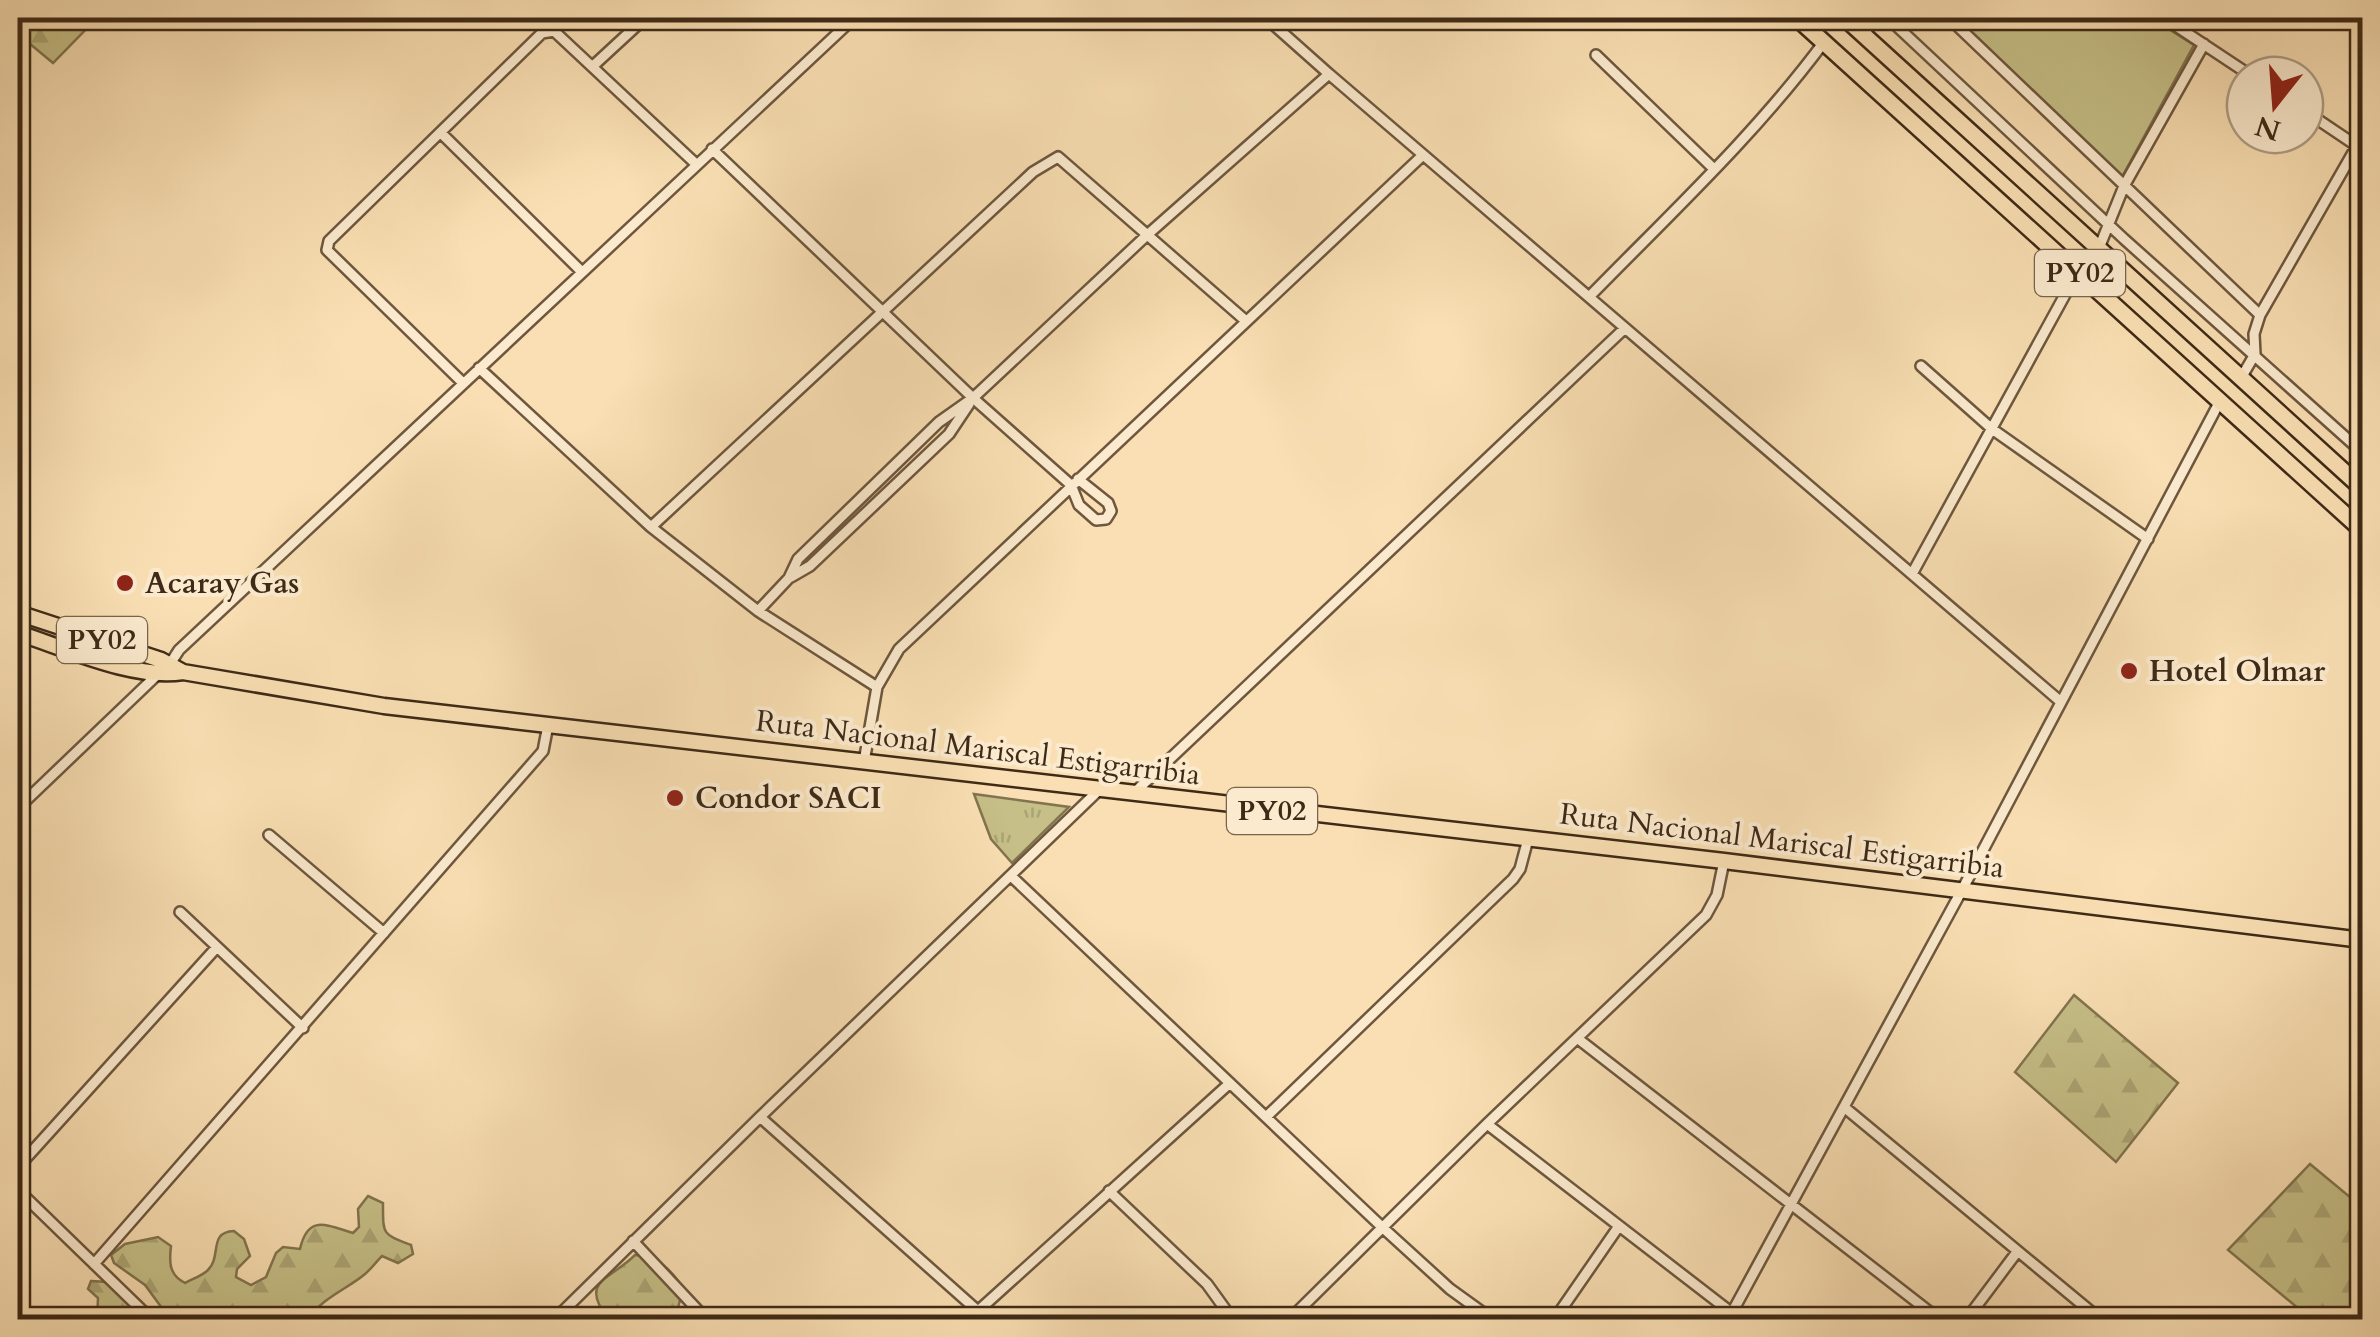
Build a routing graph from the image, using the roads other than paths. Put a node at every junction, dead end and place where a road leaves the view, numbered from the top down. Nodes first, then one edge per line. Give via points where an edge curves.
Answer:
1 (644, 18) edge
2 (854, 18) edge
3 (1266, 18) edge
4 (1796, 18) edge
5 (1845, 18) edge
6 (1875, 18) edge
7 (1888, 18) edge
8 (1949, 18) edge
9 (2164, 18) edge
10 (1864, 34) junction
11 (1824, 42) junction
12 (2204, 44) junction
13 (1596, 54) dead end
14 (2225, 58) edge
15 (593, 66) junction
16 (1329, 74) junction
17 (2325, 123) edge
18 (441, 133) junction
19 (2360, 142) edge
20 (712, 149) junction
21 (1423, 155) junction
22 (696, 164) junction
23 (1714, 169) junction
24 (2124, 186) junction
25 (2109, 224) junction
26 (1146, 236) junction
27 (2099, 248) junction
28 (2078, 270) junction
29 (581, 271) junction
30 (1589, 298) junction
31 (884, 311) junction
32 (2260, 316) junction
33 (1246, 320) junction
34 (1625, 328) junction
35 (2255, 354) junction
36 (1921, 366) dead end
37 (479, 368) junction
38 (2241, 378) junction
39 (462, 383) junction
40 (973, 398) junction
41 (2220, 400) junction
42 (1992, 429) junction
43 (2362, 452) edge
44 (1074, 482) junction
45 (2362, 488) edge
46 (651, 527) junction
47 (2362, 530) edge
48 (2148, 539) junction
49 (1912, 574) junction
50 (789, 578) junction
51 (758, 612) junction
52 (18, 613) edge
53 (18, 633) edge
54 (171, 670) junction
55 (877, 687) junction
56 (2061, 702) junction
57 (548, 725) junction
58 (864, 762) junction
59 (1100, 790) junction
60 (1133, 794) junction
61 (18, 808) edge
62 (270, 834) dead end
63 (1528, 839) junction
64 (1724, 861) junction
65 (1012, 876) junction
66 (1962, 890) junction
67 (180, 912) dead end
68 (384, 933) junction
69 (2362, 940) edge
70 (217, 947) junction
71 (303, 1028) junction
72 (1576, 1038) junction
73 (1230, 1083) junction
74 (1844, 1108) junction
75 (760, 1116) junction
76 (1266, 1118) junction
77 (1487, 1124) junction
78 (18, 1167) edge
79 (18, 1190) edge
80 (1109, 1191) junction
81 (1793, 1203) junction
82 (1619, 1226) junction
83 (1382, 1227) junction
84 (633, 1241) junction
85 (2017, 1252) junction
86 (94, 1264) junction
87 (978, 1310) junction
88 (1730, 1316) edge
89 (152, 1320) edge
90 (554, 1320) edge
91 (707, 1320) edge
92 (968, 1320) edge
93 (988, 1320) edge
94 (1233, 1320) edge
95 (1289, 1320) edge
96 (1493, 1320) edge
97 (1554, 1320) edge
98 (1940, 1320) edge
99 (1966, 1320) edge
100 (2102, 1320) edge

1 - 15 street
2 - 20 street
3 - 16 street
4 - 11 highway, PY02
5 - 10 highway, PY02
6 - 10 street
7 - 25 street
8 - 24 street
9 - 12 street
10 - 27 highway, PY02
11 - 23 street
11 - 28 highway, PY02
12 - 14 street
12 - 24 street
13 - 23 street
15 - 18 street via 554,31 542,33
15 - 22 street
16 - 21 street
16 - 26 street
17 - 19 street
18 - 29 street
18 - 39 street via 328,250
19 - 32 street
20 - 22 street
20 - 31 street
21 - 30 street
21 - 33 street
22 - 29 street
23 - 30 street
24 - 25 street
24 - 32 street
25 - 27 street
25 - 35 street
26 - 31 street via 1058,157 1032,172
26 - 33 street
26 - 40 street
27 - 38 highway, PY02
28 - 41 highway, PY02
28 - 42 street
29 - 37 street
30 - 34 street
31 - 40 street
31 - 46 street
32 - 35 street
33 - 44 street
34 - 49 street
34 - 60 street
35 - 38 street
35 - 43 street
36 - 42 street
37 - 39 street
37 - 46 street
38 - 45 highway, PY02
39 - 54 street via 178,650
40 - 44 street
40 - 50 street via 949,434 810,566
40 - 50 street via 939,422 812,545
41 - 47 highway, PY02
41 - 48 street
42 - 48 street
42 - 49 street
44 - 44 street via 1108,503 1106,519 1096,520 1079,505
44 - 55 street via 899,649
46 - 51 street
48 - 56 street
49 - 56 street
50 - 51 street
51 - 55 street
52 - 54 main road, Ruta Nacional Mariscal Estigarribia / PY02
53 - 54 main road, Ruta Nacional Mariscal Estigarribia / PY02
54 - 57 main road, Ruta Nacional Mariscal Estigarribia / PY02
54 - 61 street
55 - 58 street
56 - 66 street
57 - 58 main road, Ruta Nacional Mariscal Estigarribia / PY02
57 - 68 street via 543,750
58 - 59 main road, Ruta Nacional Mariscal Estigarribia / PY02
59 - 60 main road, Ruta Nacional Mariscal Estigarribia / PY02
59 - 65 street
60 - 63 main road, Ruta Nacional Mariscal Estigarribia / PY02
62 - 68 street
63 - 64 main road, Ruta Nacional Mariscal Estigarribia / PY02
63 - 76 street via 1514,879
64 - 66 main road, Ruta Nacional Mariscal Estigarribia / PY02
64 - 72 street via 1706,915
65 - 73 street
65 - 75 street
66 - 69 main road, Ruta Nacional Mariscal Estigarribia / PY02
66 - 74 street
67 - 70 street
68 - 71 street
70 - 71 street
70 - 78 street
71 - 86 street
72 - 77 street
72 - 81 street
73 - 76 street
73 - 80 street
74 - 81 street
74 - 85 street
75 - 84 street
75 - 87 street
76 - 83 street
77 - 82 street
77 - 83 street
79 - 86 street
80 - 87 street
80 - 94 street via 1207,1284
81 - 88 street
81 - 98 street
82 - 88 street
82 - 97 street
83 - 95 street
83 - 96 street
84 - 90 street
84 - 91 street
85 - 99 street
85 - 100 street
86 - 89 street
87 - 92 street
87 - 93 street

